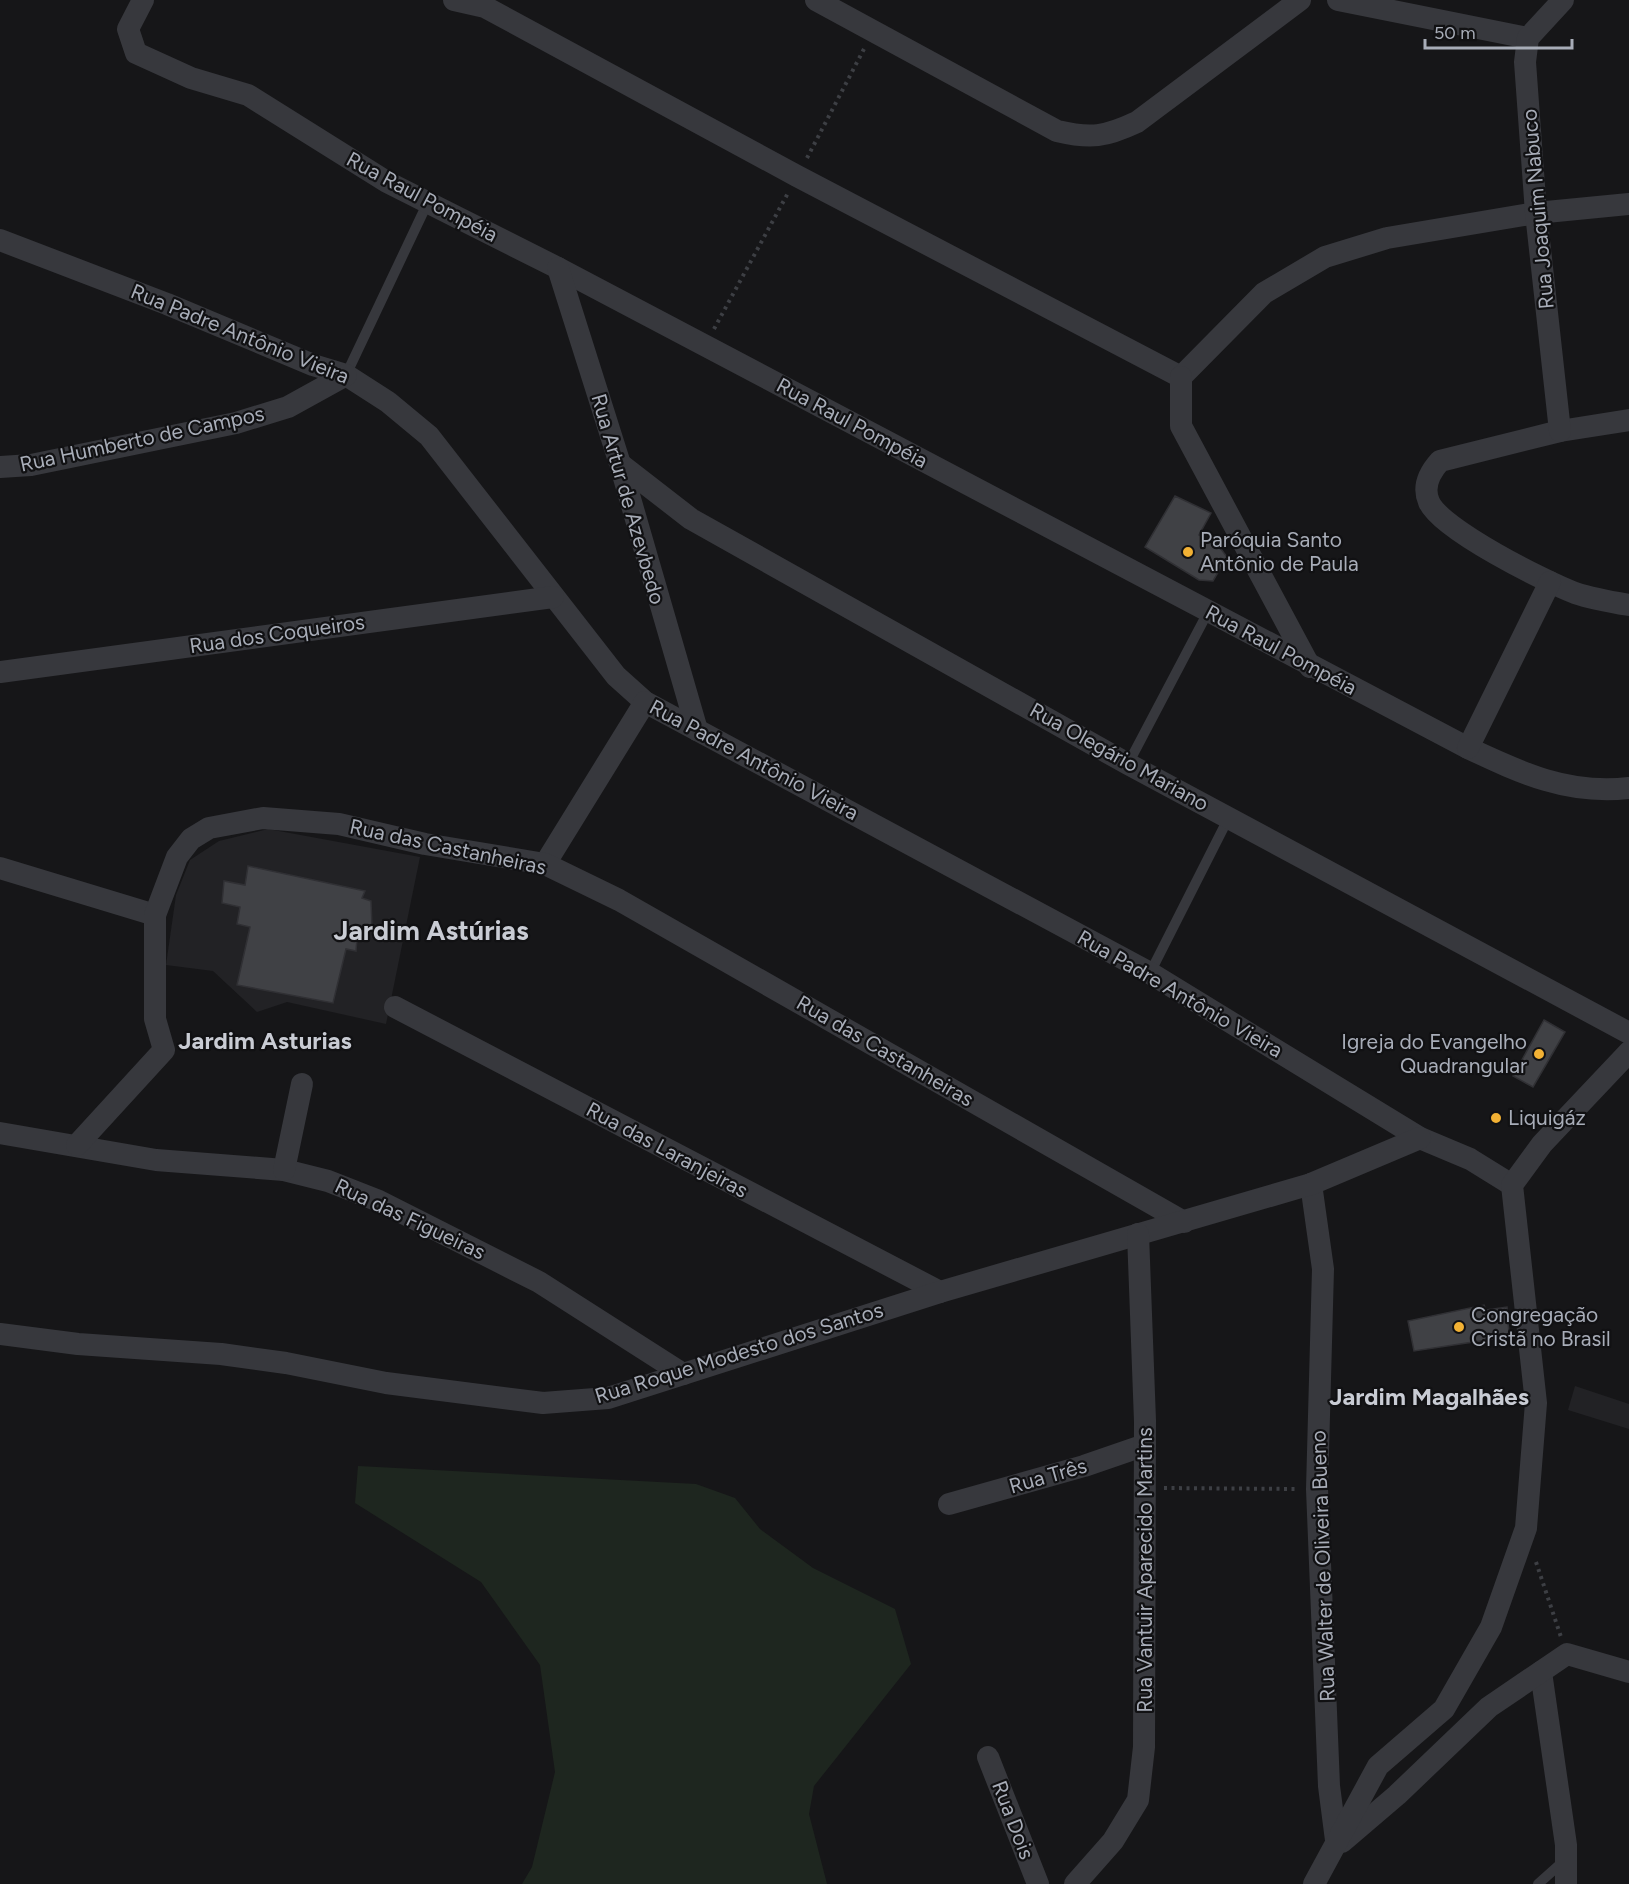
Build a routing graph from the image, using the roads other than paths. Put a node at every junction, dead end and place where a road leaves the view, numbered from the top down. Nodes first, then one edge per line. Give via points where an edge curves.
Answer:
1 (143, 0) edge
2 (454, 0) edge
3 (816, 0) edge
4 (1300, 0) edge
5 (1338, 0) edge
6 (1563, 0) edge
7 (1528, 38) junction
8 (428, 202) junction
9 (1629, 204) edge
10 (1536, 213) junction
11 (0, 240) edge
12 (558, 268) junction
13 (346, 375) junction
14 (1181, 377) junction
15 (1629, 420) edge
16 (1560, 431) junction
17 (620, 464) junction
18 (0, 467) edge
19 (1550, 582) junction
20 (553, 597) junction
21 (1629, 605) edge
22 (1209, 612) junction
23 (1310, 666) junction
24 (0, 672) edge
25 (645, 702) junction
26 (697, 730) junction
27 (1468, 747) junction
28 (1128, 764) junction
29 (1629, 788) edge
30 (1229, 817) junction
31 (545, 864) junction
32 (0, 868) edge
33 (155, 915) junction
34 (1150, 973) junction
35 (395, 1007) dead end
36 (1629, 1034) edge
37 (1629, 1052) edge
38 (302, 1084) dead end
39 (0, 1133) edge
40 (1420, 1138) junction
41 (77, 1145) junction
42 (284, 1170) junction
43 (1311, 1184) junction
44 (1512, 1185) junction
45 (1184, 1222) junction
46 (1138, 1234) junction
47 (940, 1292) junction
48 (0, 1334) edge
49 (682, 1374) junction
50 (1145, 1445) junction
51 (949, 1504) dead end
52 (1541, 1672) junction
53 (1629, 1672) edge
54 (988, 1757) dead end
55 (1333, 1846) junction
56 (1566, 1859) junction
57 (1038, 1884) edge
58 (1075, 1884) edge
59 (1314, 1884) edge
60 (1538, 1884) edge
61 (1566, 1884) edge

1 - 8 street, Rua Raul Pompéia via 129,28 136,53 191,78 248,95 387,182
2 - 14 street via 484,7
3 - 4 street via 1057,131 1085,137 1111,135 1137,122
5 - 7 street
6 - 7 street
7 - 10 street, Rua Joaquim Nabuco via 1525,62
8 - 12 street, Rua Raul Pompéia
8 - 13 lane
9 - 10 street
10 - 14 street via 1387,238 1325,257 1264,293
10 - 16 street, Rua Joaquim Nabuco
11 - 13 street, Rua Padre Antônio Vieira
12 - 17 street, Rua Artur de Azevbedo
12 - 22 street, Rua Raul Pompéia
13 - 18 street, Rua Humberto de Campos via 288,407 236,423 31,465
13 - 20 street, Rua Padre Antônio Vieira via 388,402 429,436
14 - 23 street via 1181,426
15 - 16 street
16 - 19 street via 1440,461 1426,485 1428,502 1439,516 1488,549
17 - 26 street, Rua Artur de Azevbedo
17 - 28 street, Rua Olegário Mariano via 691,519
19 - 21 street via 1576,593
19 - 27 street
20 - 24 street, Rua dos Coqueiros
20 - 25 street, Rua Padre Antônio Vieira via 616,676
22 - 23 street, Rua Raul Pompéia
22 - 28 lane
23 - 27 street, Rua Raul Pompéia
25 - 26 street, Rua Padre Antônio Vieira
25 - 31 street
26 - 34 street, Rua Padre Antônio Vieira
27 - 29 street, Rua Raul Pompéia via 1530,777 1564,786
28 - 30 street, Rua Olegário Mariano
30 - 34 lane
30 - 36 street, Rua Olegário Mariano
31 - 33 street, Rua das Castanheiras via 425,844 339,824 263,818 209,828 191,839 177,857
31 - 45 street, Rua das Castanheiras via 619,900
32 - 33 street
33 - 41 street, Rua das Castanheiras via 155,1019 164,1050
34 - 40 street, Rua Padre Antônio Vieira
35 - 47 street, Rua das Laranjeiras
37 - 44 street via 1542,1144
38 - 42 street
39 - 41 street, Rua das Figueiras
40 - 43 street, Rua Roque Modesto dos Santos
40 - 44 street, Rua Padre Antônio Vieira via 1470,1159
41 - 42 street, Rua das Figueiras via 156,1160
42 - 49 street, Rua das Figueiras via 328,1181 379,1201 539,1282
43 - 45 street, Rua Roque Modesto dos Santos
43 - 55 street, Rua Walter de Oliveira Bueno via 1323,1269 1317,1489
44 - 55 street via 1536,1403 1526,1528 1491,1627 1444,1709 1378,1766
45 - 46 street, Rua Roque Modesto dos Santos
46 - 47 street, Rua Roque Modesto dos Santos
46 - 50 street, Rua Vantuir Aparecido Martins
47 - 49 street, Rua Roque Modesto dos Santos
48 - 49 street, Rua Roque Modesto dos Santos via 220,1354 421,1389 543,1403 608,1398
50 - 51 street, Rua Três
50 - 58 street, Rua Vantuir Aparecido Martins via 1144,1747 1138,1800 1113,1841
52 - 53 street via 1567,1654
52 - 55 street via 1489,1707 1397,1795
52 - 56 street
54 - 57 street, Rua Dois
55 - 59 street
56 - 60 lane
56 - 61 street

